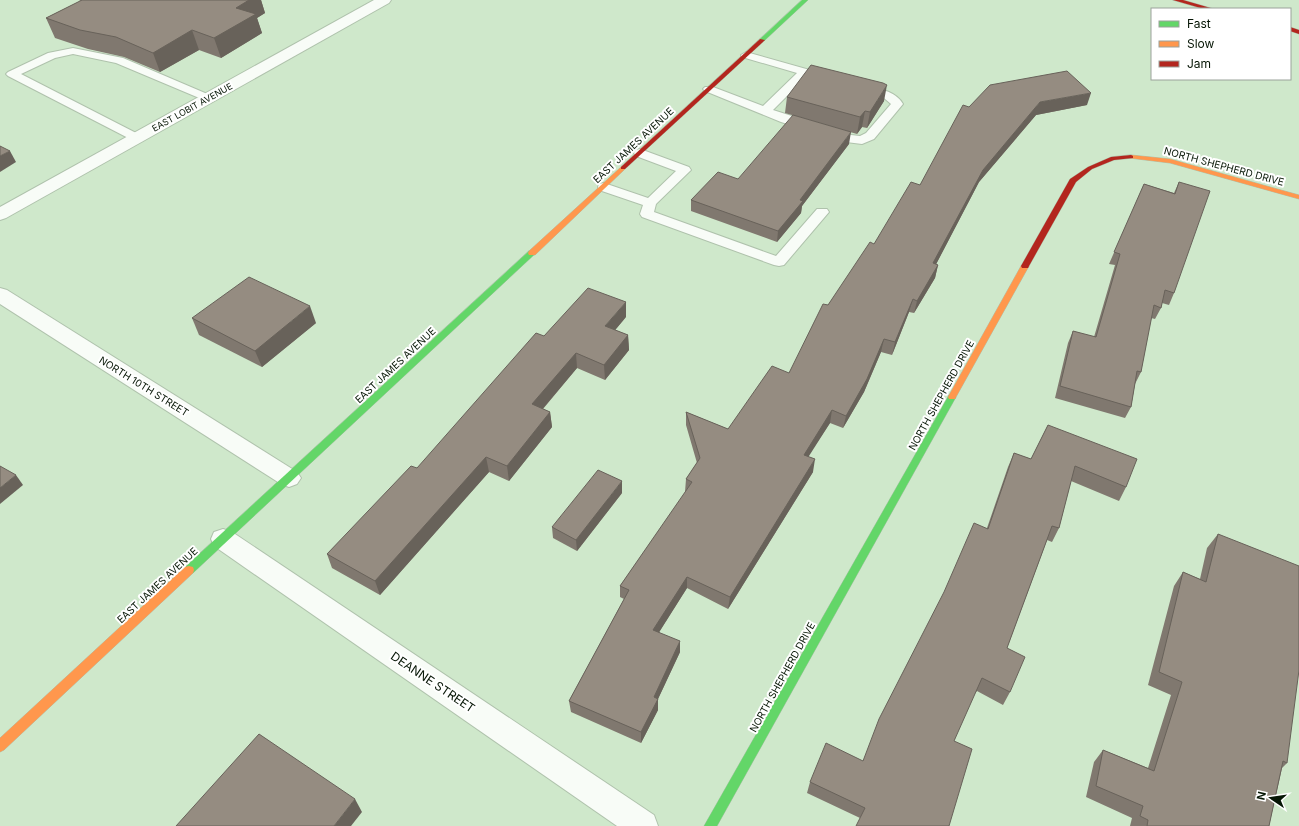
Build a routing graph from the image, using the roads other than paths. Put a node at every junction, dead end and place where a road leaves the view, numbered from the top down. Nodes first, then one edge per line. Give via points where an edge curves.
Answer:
1 (384, 0) edge
2 (805, 0) edge
3 (1176, 0) edge
4 (1207, 8) edge
5 (746, 55) junction
6 (805, 71) junction
7 (841, 82) edge
8 (855, 86) edge
9 (709, 89) junction
10 (208, 98) junction
11 (765, 111) junction
12 (136, 138) junction
13 (640, 153) junction
14 (604, 186) junction
15 (1299, 197) edge
16 (650, 203) junction
17 (822, 212) dead end
18 (0, 214) edge
19 (0, 295) edge
20 (289, 478) junction
21 (224, 539) junction
22 (0, 746) edge
23 (643, 826) edge
24 (710, 826) edge

1 - 10 street, EAST LOBIT AVENUE
2 - 5 street, EAST JAMES AVENUE
3 - 4 street
5 - 6 lane
5 - 9 street, EAST JAMES AVENUE
6 - 7 lane
6 - 11 lane
8 - 11 lane via 891,97 897,102 870,136 862,140 850,139
9 - 11 lane
9 - 13 street, EAST JAMES AVENUE
10 - 12 street, EAST LOBIT AVENUE
10 - 12 lane via 119,60 72,51 52,55 12,74
12 - 18 street, EAST LOBIT AVENUE
13 - 14 street, EAST JAMES AVENUE
13 - 16 lane via 685,170
14 - 16 lane
14 - 20 street, EAST JAMES AVENUE
15 - 24 street, NORTH SHEPHERD DRIVE via 1203,169 1139,157 1113,158 1090,168 1073,182
16 - 17 lane via 647,214 779,262
19 - 20 street, NORTH 10TH STREET
20 - 21 street, EAST JAMES AVENUE
21 - 22 street, EAST JAMES AVENUE
21 - 23 street, DEANNE STREET

